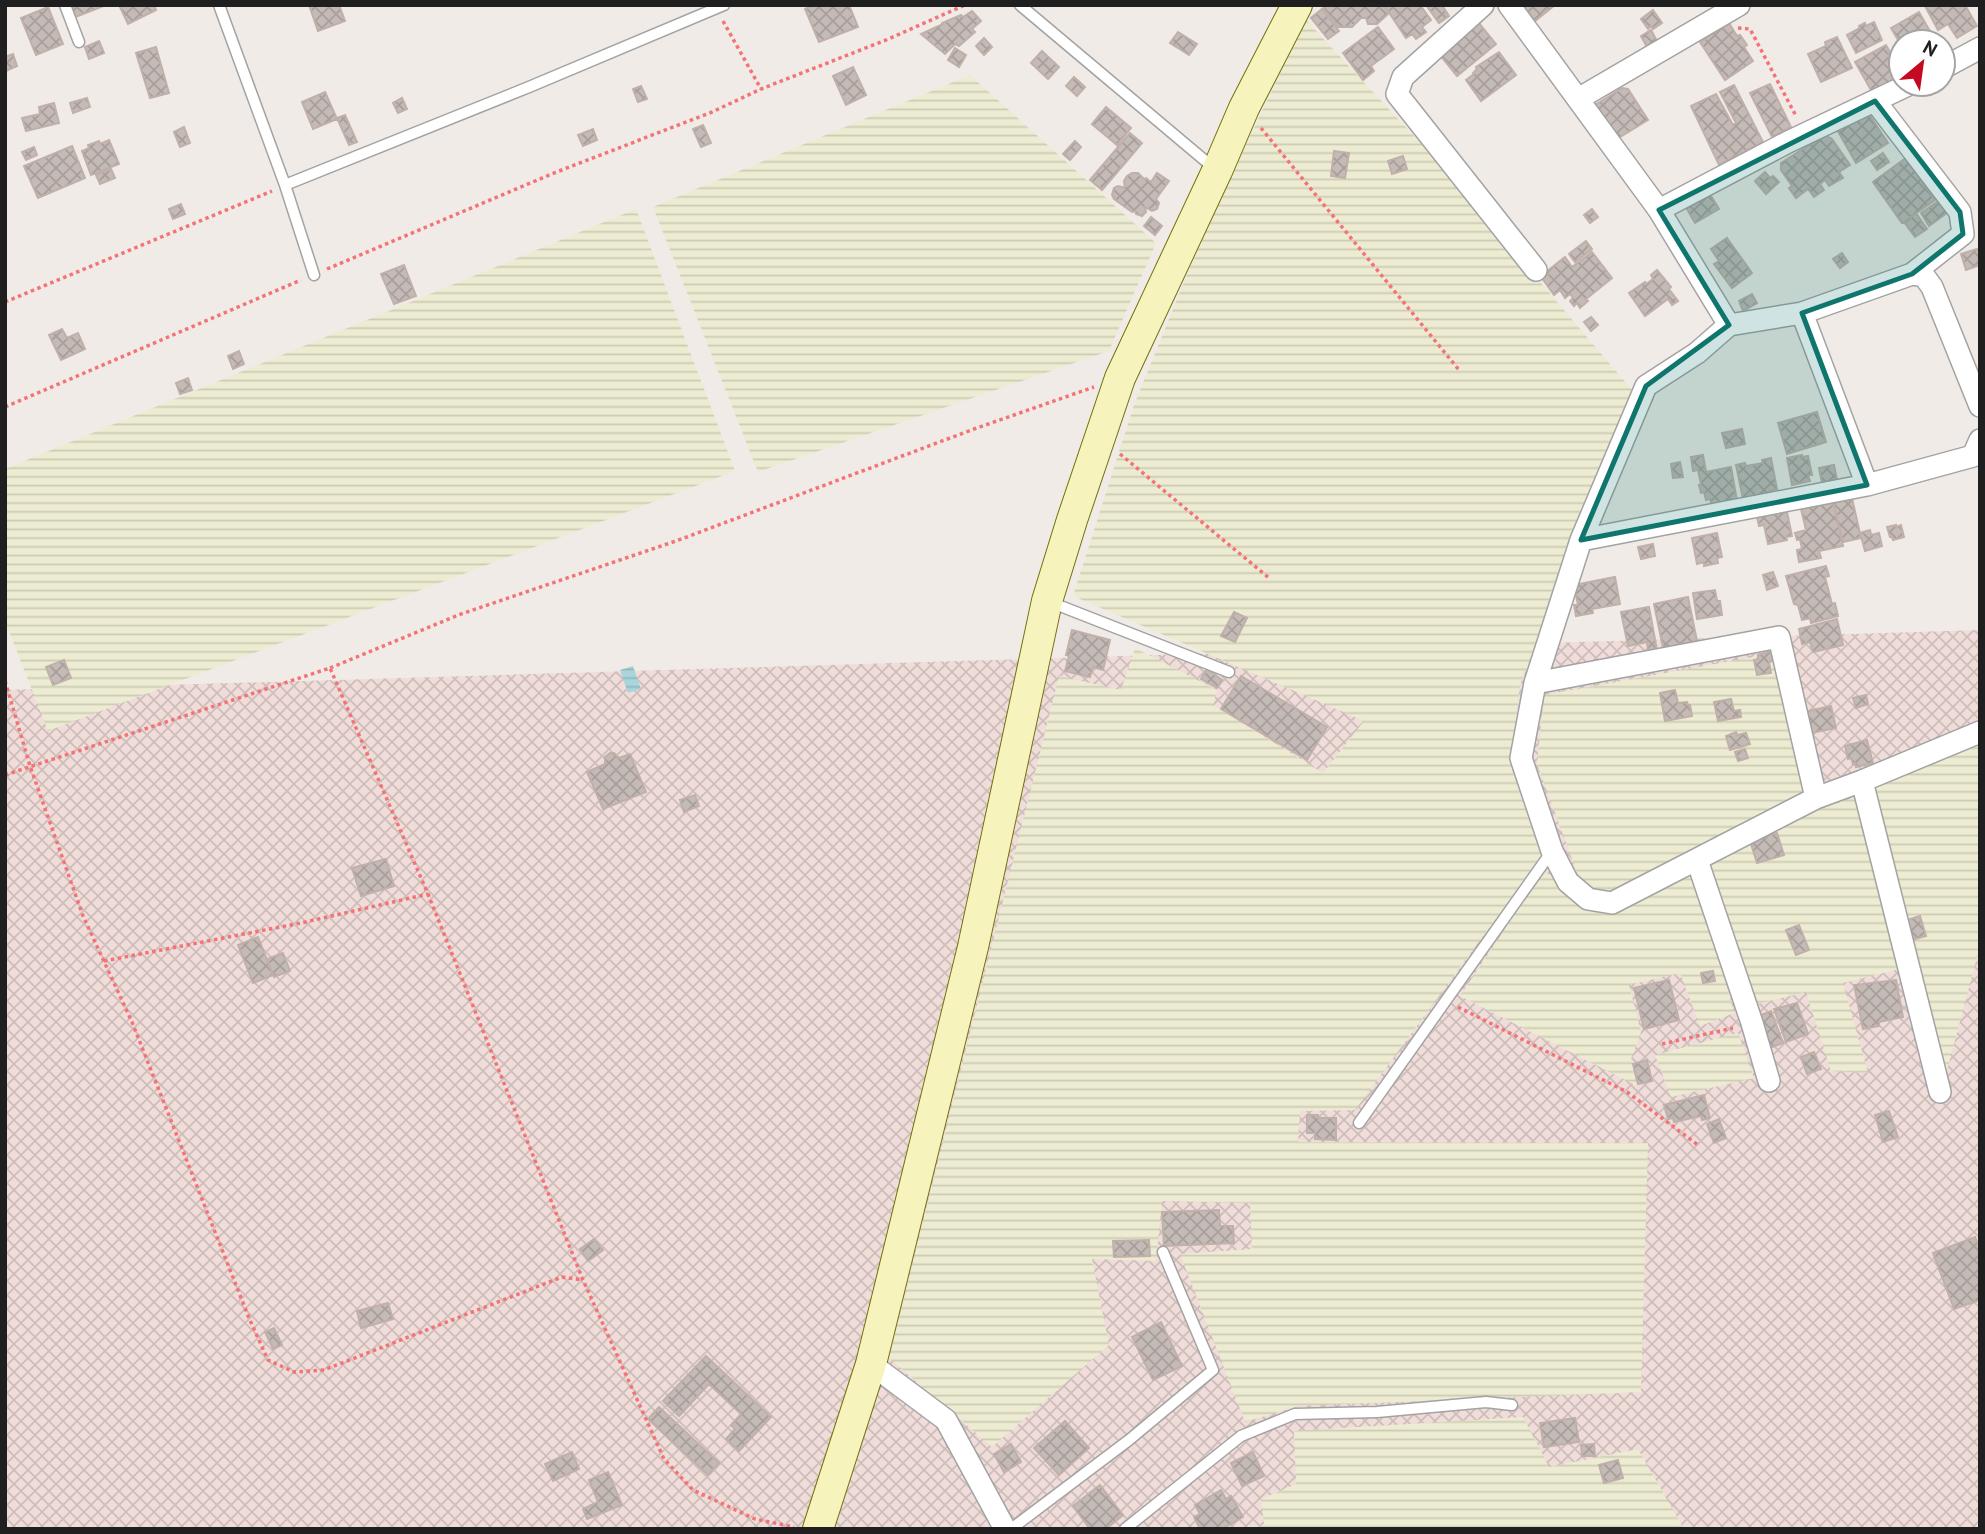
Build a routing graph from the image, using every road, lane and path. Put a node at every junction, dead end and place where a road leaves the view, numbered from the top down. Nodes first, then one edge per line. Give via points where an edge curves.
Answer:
1 (65, 5) edge
2 (219, 5) edge
3 (965, 5) edge
4 (1020, 5) edge
5 (1297, 5) edge
6 (1483, 5) edge
7 (1509, 5) edge
8 (1733, 9) edge
9 (722, 10) edge
10 (79, 42) dead end
11 (1980, 48) edge
12 (1957, 60) edge
13 (761, 89) junction
14 (1887, 95) edge
15 (1578, 99) junction
16 (1875, 101) junction
17 (1244, 108) junction
18 (1805, 134) junction
19 (1217, 171) junction
20 (285, 185) junction
21 (1659, 210) junction
22 (1536, 270) dead end
23 (1912, 274) junction
24 (314, 275) junction
25 (1802, 313) junction
26 (1729, 325) junction
27 (1459, 370) dead end
28 (1120, 377) junction
29 (1980, 405) edge
30 (5, 407) edge
31 (1099, 437) junction
32 (1980, 440) edge
33 (1867, 485) junction
34 (1581, 540) junction
35 (1269, 578) dead end
36 (1048, 601) junction
37 (330, 668) junction
38 (1229, 672) dead end
39 (5, 681) edge
40 (1535, 682) junction
41 (1980, 732) edge
42 (30, 766) junction
43 (5, 775) edge
44 (1862, 781) junction
45 (1816, 799) junction
46 (1552, 851) junction
47 (1697, 860) junction
48 (428, 894) junction
49 (104, 961) junction
50 (1447, 1001) junction
51 (1752, 1023) junction
52 (1662, 1044) dead end
53 (1769, 1081) dead end
54 (1940, 1093) dead end
55 (1359, 1123) dead end
56 (1698, 1145) dead end
57 (1163, 1252) dead end
58 (583, 1280) junction
59 (871, 1364) junction
60 (1512, 1405) dead end
61 (801, 1529) edge
62 (818, 1529) edge
63 (1005, 1529) edge
64 (1011, 1529) edge
65 (1125, 1529) edge

1 - 10 lane
2 - 20 lane
3 - 13 path
4 - 19 lane
5 - 17 street
6 - 22 street via 1403,77 1397,94
7 - 15 street
8 - 15 street
8 - 18 path via 1736,28 1750,29
9 - 13 path
9 - 20 lane
11 - 12 street
13 - 24 path
14 - 16 street
15 - 21 street
16 - 18 street
16 - 23 street via 1960,212 1963,234
17 - 19 street
17 - 27 path
18 - 21 street
19 - 28 street
20 - 24 lane
21 - 26 street
23 - 25 street
23 - 29 street via 1924,276 1932,287
24 - 30 path
25 - 26 street
25 - 33 street
26 - 34 street via 1697,353 1646,386
28 - 31 street
28 - 37 path via 676,541 461,614
31 - 35 path
31 - 36 street
32 - 33 street via 1973,456
33 - 34 street
34 - 40 street
36 - 38 lane
36 - 59 street via 973,947
37 - 42 path
37 - 48 path
39 - 42 path
40 - 45 street via 1779,637
40 - 46 street via 1521,758
41 - 44 street
42 - 43 path
42 - 49 path via 83,916
44 - 45 street
44 - 54 street
45 - 47 street
46 - 47 street via 1568,882 1588,899 1612,903
46 - 50 lane
47 - 51 street
48 - 49 path
48 - 58 path
49 - 58 path via 268,1360 294,1372 324,1370 562,1277
50 - 55 lane
50 - 56 path via 1627,1092
51 - 52 path
51 - 53 street
57 - 64 lane via 1213,1370
58 - 61 path via 664,1459 693,1490 755,1519
59 - 62 street
59 - 63 street via 946,1420
60 - 65 lane via 1486,1402 1295,1414 1241,1436

